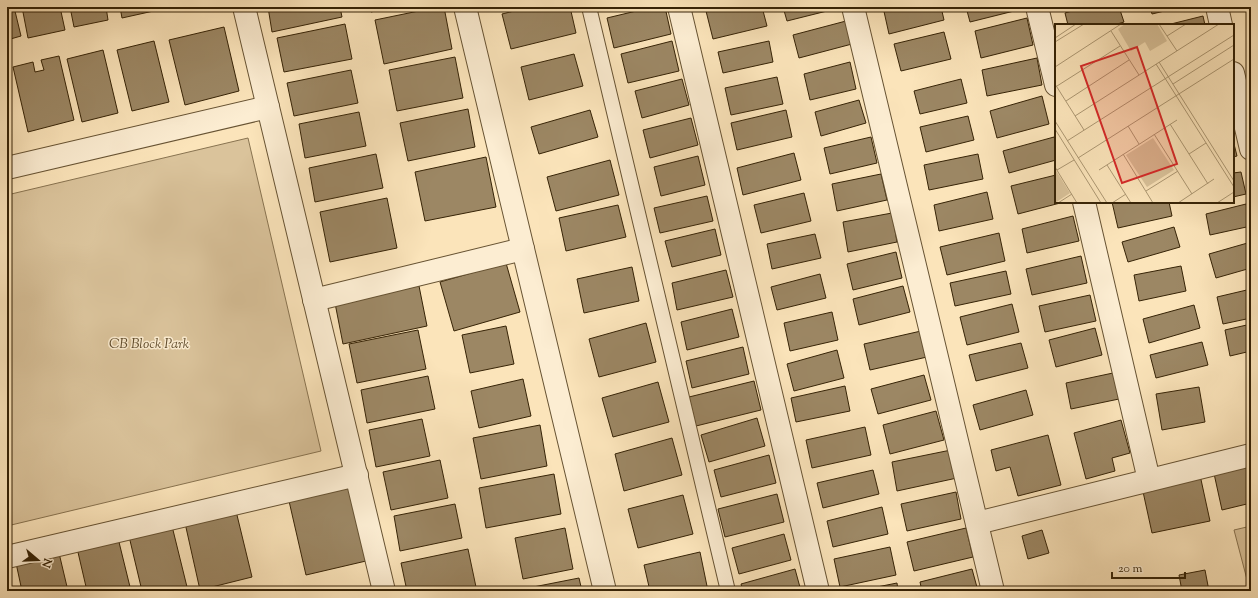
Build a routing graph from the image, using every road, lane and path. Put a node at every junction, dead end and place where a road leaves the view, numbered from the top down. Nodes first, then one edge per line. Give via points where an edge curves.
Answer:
1 (244, 7) edge
2 (466, 7) edge
3 (589, 7) edge
4 (678, 7) edge
5 (853, 7) edge
6 (1037, 7) edge
7 (1217, 7) edge
8 (1221, 24) edge
9 (1234, 78) edge
10 (1055, 80) edge
11 (268, 107) junction
12 (1251, 149) edge
13 (7, 168) edge
14 (1084, 203) edge
15 (523, 249) junction
16 (314, 300) junction
17 (1251, 455) edge
18 (357, 475) junction
19 (1149, 480) junction
20 (977, 522) junction
21 (7, 557) edge
22 (384, 591) edge
23 (605, 591) edge
24 (728, 591) edge
25 (818, 591) edge
26 (993, 591) edge

1 - 11 street
2 - 15 street
3 - 24 lane
4 - 25 street
5 - 20 street
6 - 10 street
7 - 8 street
9 - 12 street
11 - 13 street
11 - 16 street
14 - 19 street
15 - 16 street
15 - 23 street
16 - 18 street
17 - 19 street
18 - 21 street
18 - 22 street
19 - 20 street
20 - 26 street

